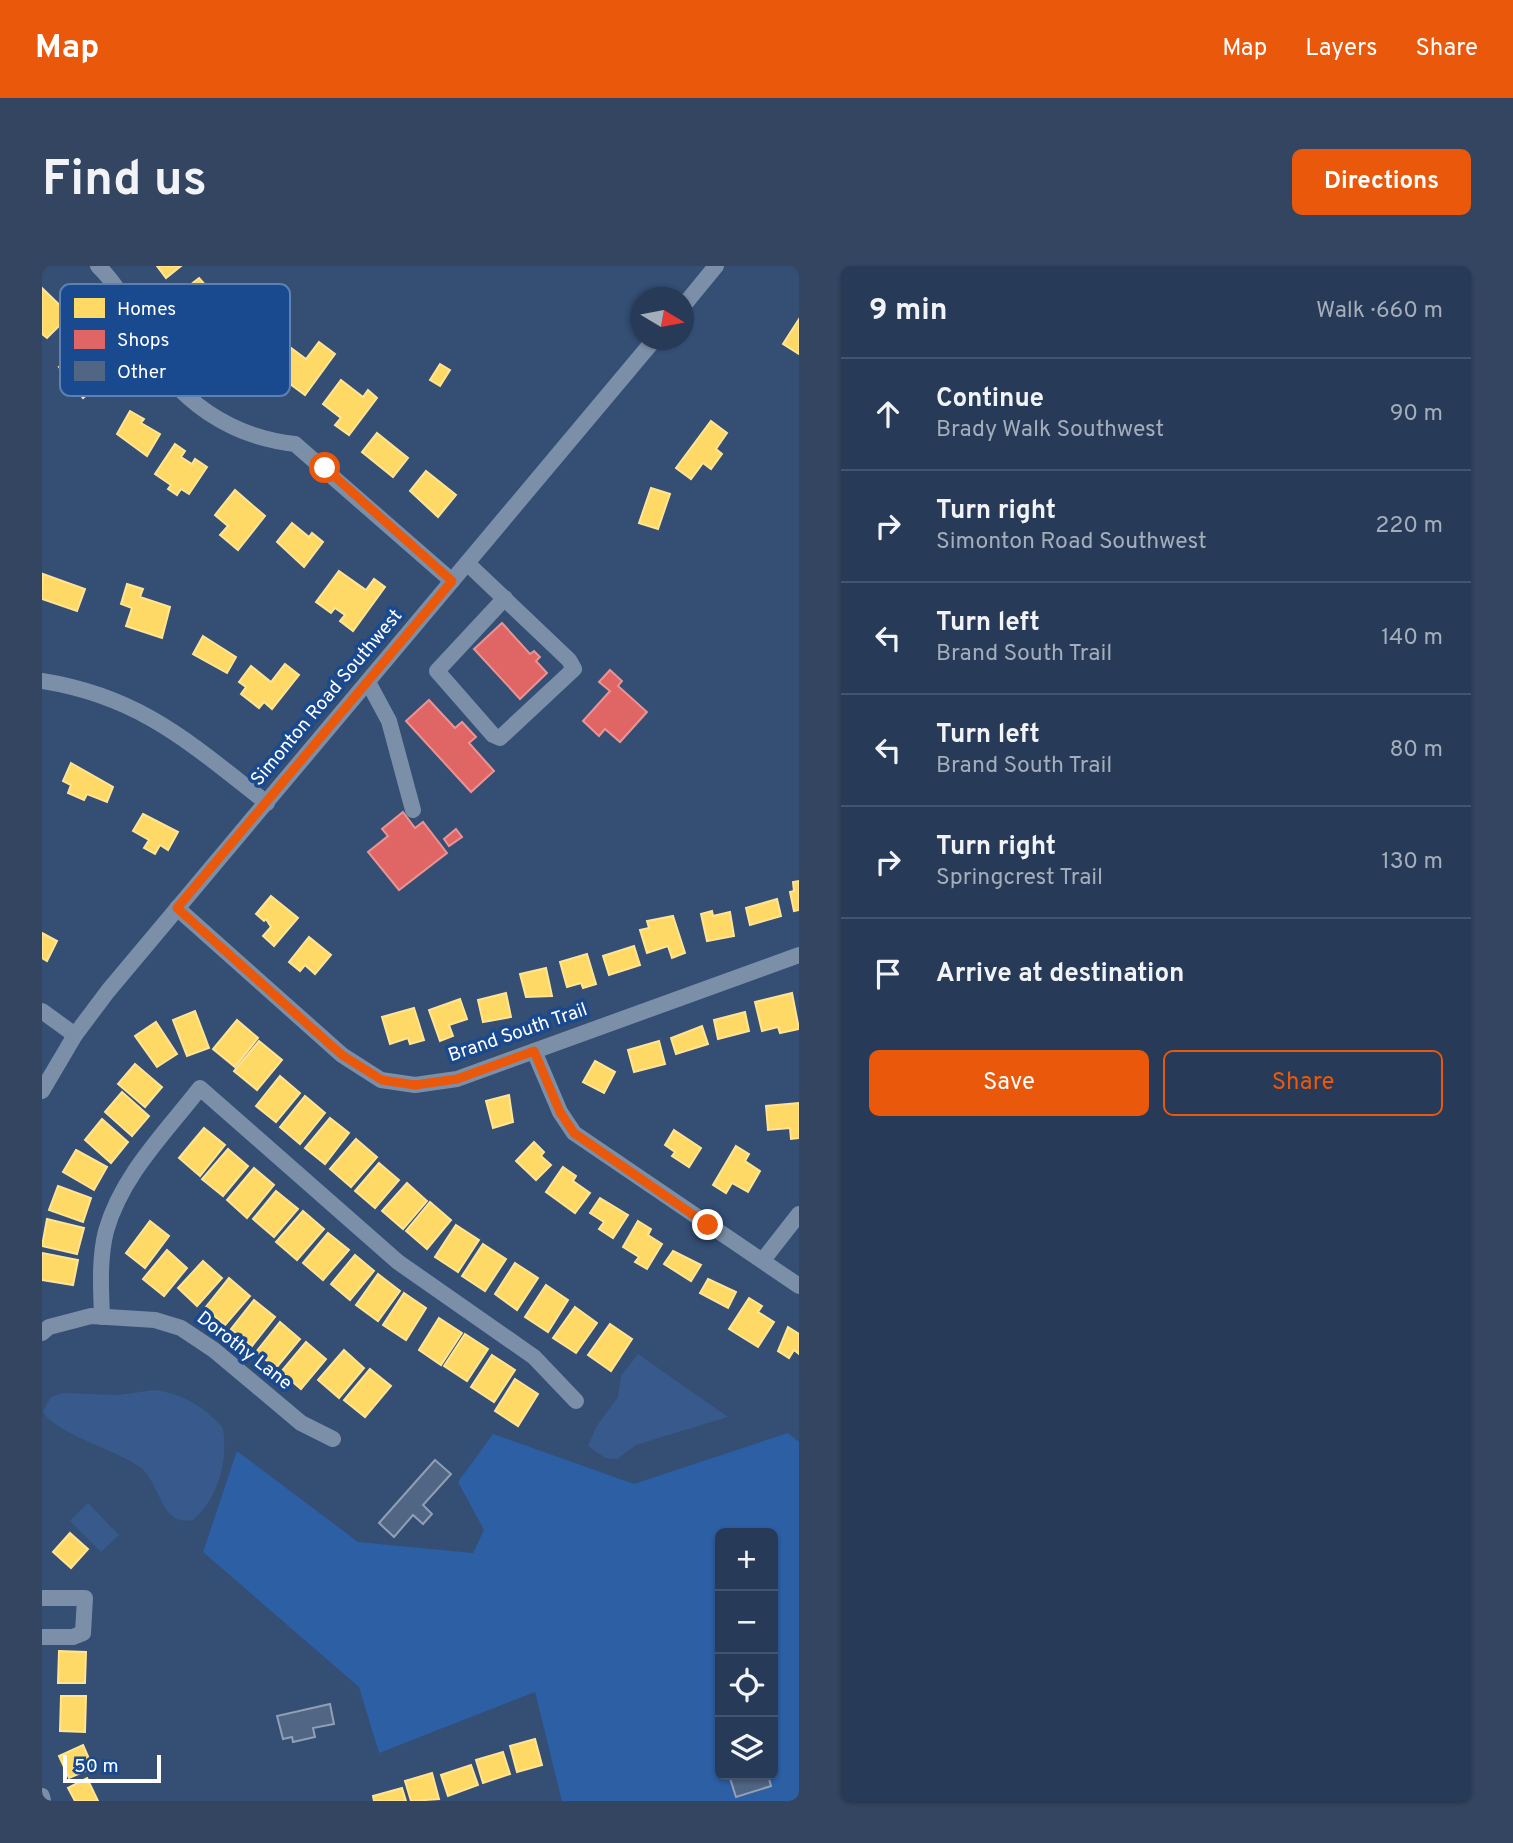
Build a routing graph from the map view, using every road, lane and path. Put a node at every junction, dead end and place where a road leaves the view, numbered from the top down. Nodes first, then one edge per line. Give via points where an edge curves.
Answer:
1 (98, 266) edge
2 (716, 266) edge
3 (116, 284) edge
4 (694, 292) edge
5 (646, 350) edge
6 (188, 396) edge
7 (467, 563) junction
8 (452, 581) junction
9 (505, 598) junction
10 (42, 681) edge
11 (368, 682) junction
12 (267, 803) junction
13 (413, 810) dead end
14 (177, 908) junction
15 (799, 955) edge
16 (42, 1011) edge
17 (75, 1035) junction
18 (534, 1051) junction
19 (42, 1091) edge
20 (799, 1214) edge
21 (763, 1260) junction
22 (799, 1286) edge
23 (102, 1317) junction
24 (42, 1333) edge
25 (576, 1401) dead end
26 (333, 1439) dead end
27 (42, 1598) edge
28 (42, 1637) edge
29 (42, 1796) edge
30 (43, 1801) edge

1 - 3 street
2 - 4 street
5 - 7 street, Simonton Road Southwest
6 - 8 street via 230,428 268,441 295,444
7 - 8 street, Simonton Road Southwest
7 - 9 street
8 - 11 street, Simonton Road Southwest
9 - 9 street via 574,669 500,738 437,671
10 - 12 street via 125,704 158,721
11 - 12 street, Simonton Road Southwest
11 - 13 street via 389,721
12 - 14 street, Simonton Road Southwest
14 - 17 street, Simonton Road Southwest
14 - 18 street, Brand South Trail via 342,1055 382,1080 415,1085 457,1079
15 - 18 street, Brand South Trail
16 - 17 street
17 - 19 street, Simonton Road Southwest
18 - 21 street via 574,1133
20 - 21 street
21 - 22 street
23 - 24 street, Dorothy Lane via 49,1327
23 - 25 street via 103,1250 122,1193 200,1088 398,1262 534,1357
23 - 26 street, Dorothy Lane via 155,1320 181,1328 301,1423
27 - 28 street via 85,1598 83,1633
29 - 30 street

